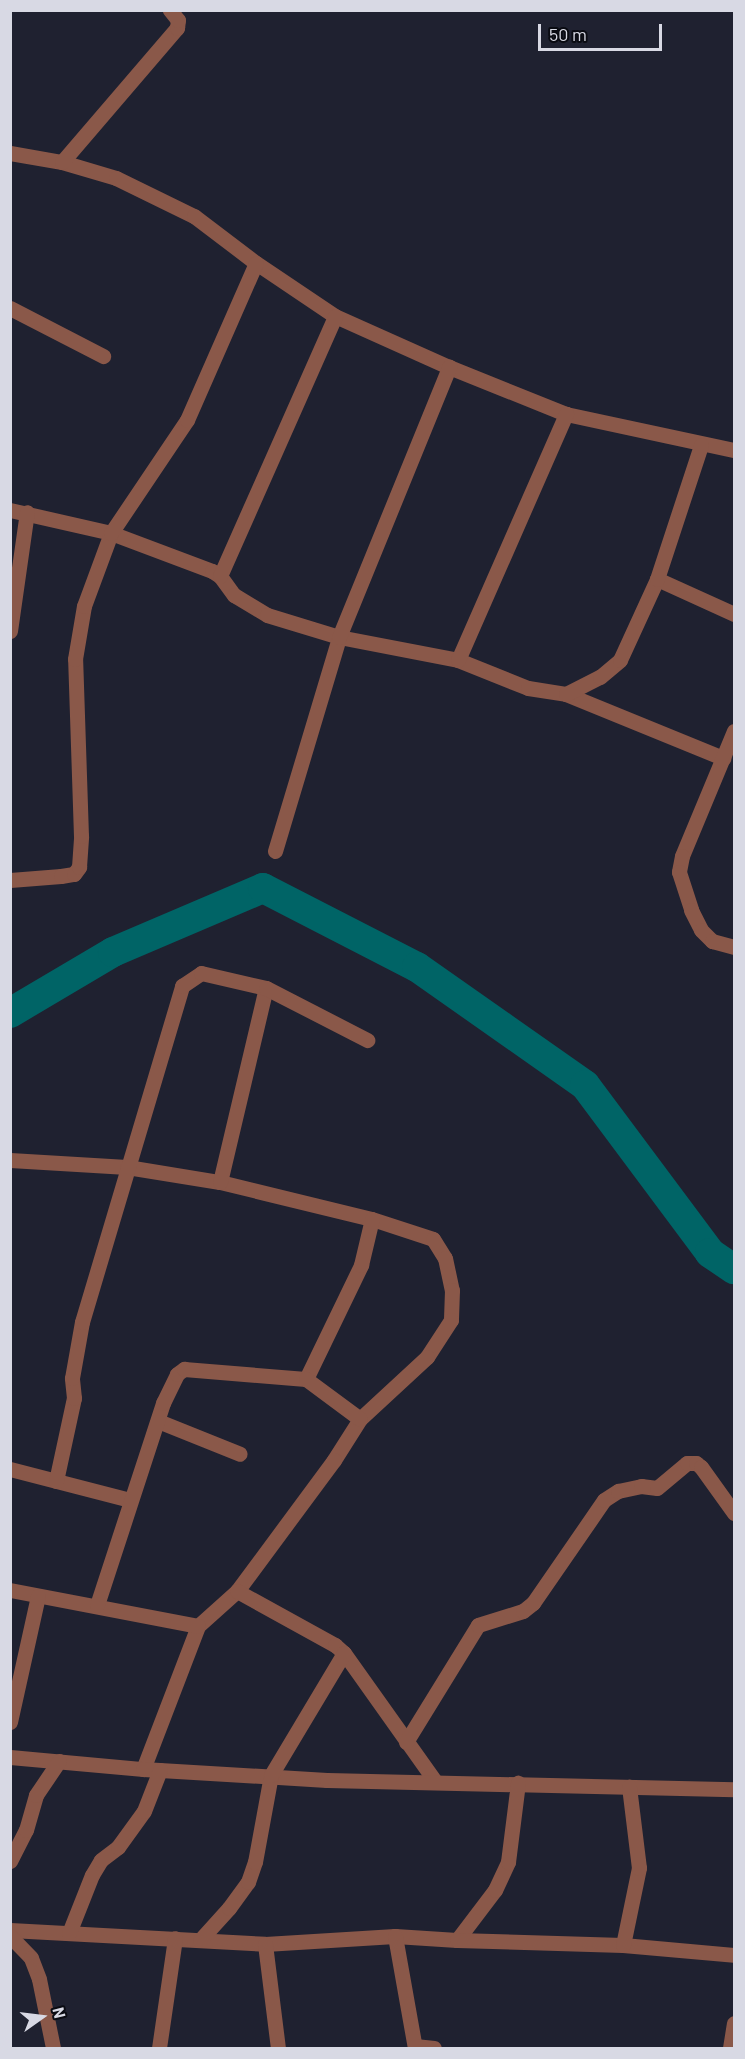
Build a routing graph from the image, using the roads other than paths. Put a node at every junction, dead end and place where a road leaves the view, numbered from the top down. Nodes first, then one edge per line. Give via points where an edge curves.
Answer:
1 (170, 10) edge
2 (10, 153) edge
3 (62, 162) junction
4 (256, 263) junction
5 (10, 308) edge
6 (334, 315) junction
7 (103, 356) dead end
8 (449, 367) junction
9 (566, 414) junction
10 (701, 445) junction
11 (735, 450) edge
12 (10, 510) edge
13 (27, 512) junction
14 (111, 533) junction
15 (220, 576) junction
16 (657, 579) junction
17 (735, 614) edge
18 (10, 631) edge
19 (339, 637) junction
20 (458, 660) junction
21 (566, 694) junction
22 (735, 731) edge
23 (723, 758) junction
24 (275, 851) dead end
25 (10, 880) edge
26 (735, 947) edge
27 (266, 988) junction
28 (367, 1040) dead end
29 (10, 1160) edge
30 (127, 1167) junction
31 (220, 1182) junction
32 (372, 1219) junction
33 (306, 1379) junction
34 (360, 1419) junction
35 (158, 1421) junction
36 (240, 1454) dead end
37 (10, 1469) edge
38 (56, 1481) junction
39 (130, 1500) junction
40 (735, 1513) edge
41 (10, 1590) edge
42 (237, 1591) junction
43 (38, 1596) junction
44 (97, 1605) junction
45 (198, 1626) junction
46 (344, 1653) junction
47 (10, 1722) edge
48 (406, 1742) junction
49 (10, 1757) edge
50 (59, 1761) junction
51 (143, 1769) junction
52 (160, 1770) junction
53 (271, 1775) junction
54 (435, 1781) junction
55 (518, 1783) junction
56 (629, 1787) junction
57 (735, 1789) edge
58 (10, 1861) edge
59 (10, 1930) edge
60 (69, 1933) junction
61 (10, 1936) edge
62 (394, 1936) junction
63 (175, 1938) junction
64 (200, 1940) junction
65 (457, 1940) junction
66 (265, 1944) junction
67 (623, 1945) junction
68 (735, 1956) edge
69 (735, 2023) edge
70 (415, 2047) edge
71 (53, 2049) edge
72 (159, 2049) edge
73 (278, 2049) edge
74 (434, 2049) edge
75 (730, 2049) edge

1 - 3 street via 178,20 177,28
2 - 3 street
3 - 4 street via 116,178 194,216
4 - 6 street
4 - 14 street via 187,420
5 - 7 street
6 - 8 street
6 - 15 street
8 - 9 street
8 - 19 street
9 - 10 street
9 - 20 street
10 - 11 street
10 - 16 street
12 - 13 street
13 - 14 street
13 - 18 street
14 - 15 street
14 - 25 street via 84,606 75,659 79,867 74,874
15 - 19 street via 234,595 257,610
16 - 17 street
16 - 21 street via 620,660 600,677
19 - 20 street
19 - 24 street
20 - 21 street via 528,688
21 - 23 street
22 - 23 street
23 - 26 street via 679,872 701,930 712,941
27 - 28 street
27 - 30 street via 201,973 182,986
27 - 31 street
29 - 30 street
30 - 31 street
30 - 38 street via 82,1322 72,1378 74,1398
31 - 32 street
32 - 33 street via 361,1265
32 - 34 street via 433,1239 445,1258 450,1279 451,1320 428,1357
33 - 34 street
33 - 35 street via 184,1369 177,1374
34 - 42 street
35 - 36 street
35 - 39 street
37 - 38 street
38 - 39 street
39 - 44 street
40 - 48 street via 696,1463 687,1464 657,1488 641,1486 618,1491 604,1500 533,1603 523,1611 478,1625
41 - 43 street
42 - 45 street
42 - 46 street via 325,1638
43 - 44 street
43 - 47 street
44 - 45 street
45 - 51 street
46 - 48 street
46 - 53 street
48 - 54 street
49 - 50 street
50 - 51 street
50 - 58 street via 36,1795 26,1830
51 - 52 street
52 - 53 street
52 - 60 street via 144,1811 92,1875
53 - 54 street
53 - 64 street via 248,1882
54 - 55 street
55 - 56 street
55 - 65 street via 508,1862 495,1890
56 - 57 street
56 - 67 street via 639,1869
59 - 60 street
60 - 63 street
61 - 71 street via 31,1958 39,1979
62 - 65 street
62 - 66 street
62 - 70 street
63 - 64 street
63 - 72 street
64 - 66 street
65 - 67 street
66 - 73 street
67 - 68 street
69 - 75 street
70 - 74 street

